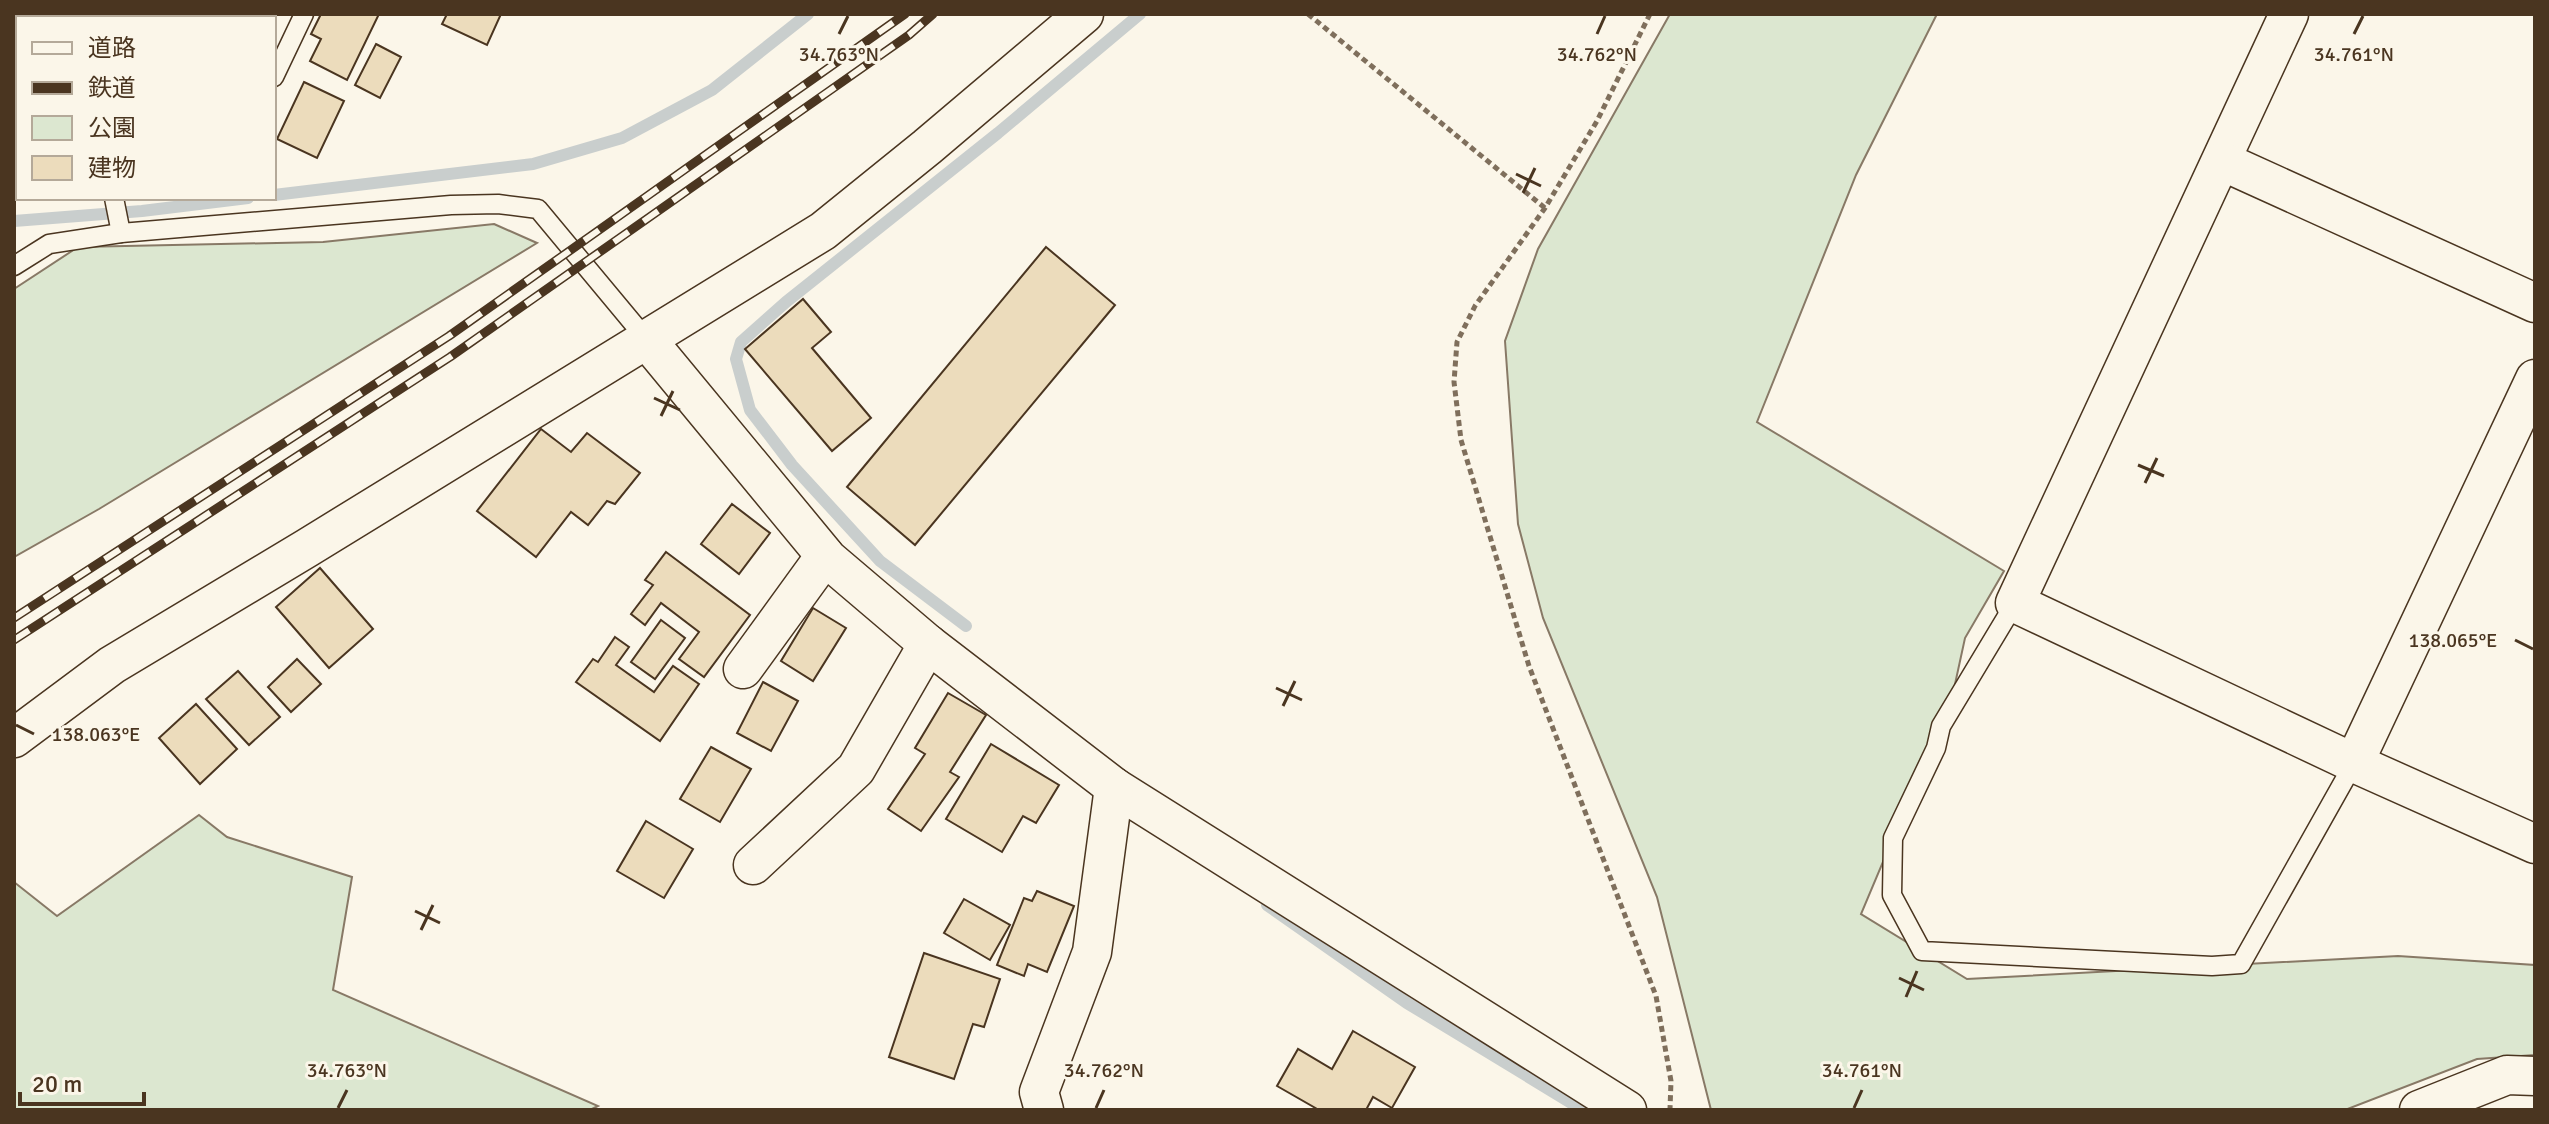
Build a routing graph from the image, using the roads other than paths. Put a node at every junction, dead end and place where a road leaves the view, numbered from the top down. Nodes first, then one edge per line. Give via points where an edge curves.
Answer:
1 (304, 14) edge
2 (1084, 14) edge
3 (2289, 14) edge
4 (276, 73) edge
5 (2222, 161) junction
6 (114, 200) edge
7 (121, 233) junction
8 (14, 266) edge
9 (2535, 303) edge
10 (647, 340) junction
11 (2535, 379) edge
12 (825, 556) junction
13 (2015, 603) junction
14 (928, 644) junction
15 (743, 669) dead end
16 (14, 738) edge
17 (2354, 763) junction
18 (1114, 788) junction
19 (2535, 844) edge
20 (753, 865) dead end
21 (2535, 1076) edge
22 (1044, 1110) edge
23 (1627, 1110) edge
24 (2419, 1110) edge

1 - 4 lane
2 - 10 street via 823,231
3 - 5 street
5 - 9 street
5 - 13 street
6 - 7 lane
7 - 8 lane via 49,244
7 - 10 lane via 451,205 538,209
10 - 12 street
10 - 16 street via 112,665
11 - 17 street
12 - 14 street
12 - 15 street
13 - 17 street
13 - 17 lane via 1941,726 1936,748 1893,838 1892,895 1922,951 2241,964
14 - 18 street
14 - 20 street via 856,769
17 - 19 street
18 - 22 street via 1092,952 1039,1092
18 - 23 street
21 - 24 street via 2507,1075

